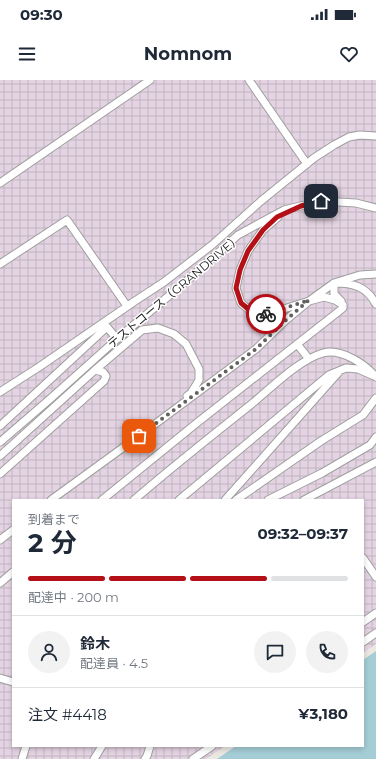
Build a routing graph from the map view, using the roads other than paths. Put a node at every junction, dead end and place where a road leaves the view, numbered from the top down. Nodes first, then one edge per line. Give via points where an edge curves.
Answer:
1 (150, 80) edge
2 (249, 80) edge
3 (376, 136) edge
4 (307, 164) junction
5 (0, 183) edge
6 (301, 206) junction
7 (376, 208) edge
8 (0, 264) edge
9 (376, 274) edge
10 (334, 283) junction
11 (309, 300) junction
12 (343, 304) junction
13 (376, 304) edge
14 (127, 306) junction
15 (117, 339) junction
16 (297, 344) junction
17 (309, 359) junction
18 (95, 370) junction
19 (340, 371) junction
20 (376, 377) edge
21 (0, 392) edge
22 (376, 398) edge
23 (0, 426) edge
24 (139, 436) junction
25 (376, 437) edge
26 (0, 442) edge
27 (0, 456) edge
28 (376, 462) edge
29 (0, 474) edge
30 (52, 499) edge
31 (103, 499) edge
32 (135, 499) edge
33 (180, 499) edge
34 (226, 499) edge
35 (237, 499) edge
36 (270, 499) edge
37 (306, 499) edge
38 (12, 531) edge
39 (0, 540) edge
40 (364, 559) edge
41 (12, 573) edge
42 (376, 577) edge
43 (0, 583) edge
44 (376, 613) edge
45 (364, 621) edge
46 (376, 633) edge
47 (364, 641) edge
48 (0, 678) edge
49 (12, 682) edge
50 (26, 747) edge
51 (101, 747) edge
52 (150, 747) edge
53 (210, 747) edge
54 (22, 759) edge
55 (94, 759) edge
56 (145, 759) edge
57 (193, 759) edge

1 - 5 lane
2 - 4 lane
3 - 4 lane via 349,137
4 - 14 lane via 212,245 164,282
6 - 7 lane, テストコース（GRANDRIVE） via 321,201 356,203
6 - 11 lane via 277,217 263,230 248,251 236,288 241,303 253,313 268,314
6 - 15 lane, テストコース（GRANDRIVE） via 284,210 238,235
8 - 14 lane via 66,220
9 - 10 lane via 360,275
10 - 11 lane
10 - 12 lane via 334,294
10 - 13 lane via 346,283 363,289
11 - 12 lane via 324,297
11 - 24 lane via 256,349
12 - 16 lane via 343,308
14 - 21 lane
15 - 23 lane via 107,327
15 - 26 lane, テストコース（GRANDRIVE）
16 - 17 lane
16 - 31 lane
17 - 20 lane via 335,352 367,367
17 - 32 lane via 281,378
18 - 24 lane via 142,330 158,328 174,334 186,344 199,369 199,380 191,393
18 - 27 lane
18 - 29 lane via 103,372 106,376 104,382
19 - 20 lane via 346,368 358,369
19 - 33 lane via 329,375
19 - 34 lane
22 - 35 lane via 363,414
24 - 30 lane
25 - 36 lane via 370,446 336,466
28 - 37 lane
38 - 39 lane
40 - 42 lane
41 - 43 lane
44 - 45 lane
46 - 47 lane
48 - 49 lane
50 - 54 lane
51 - 55 lane
52 - 56 lane
53 - 57 lane

